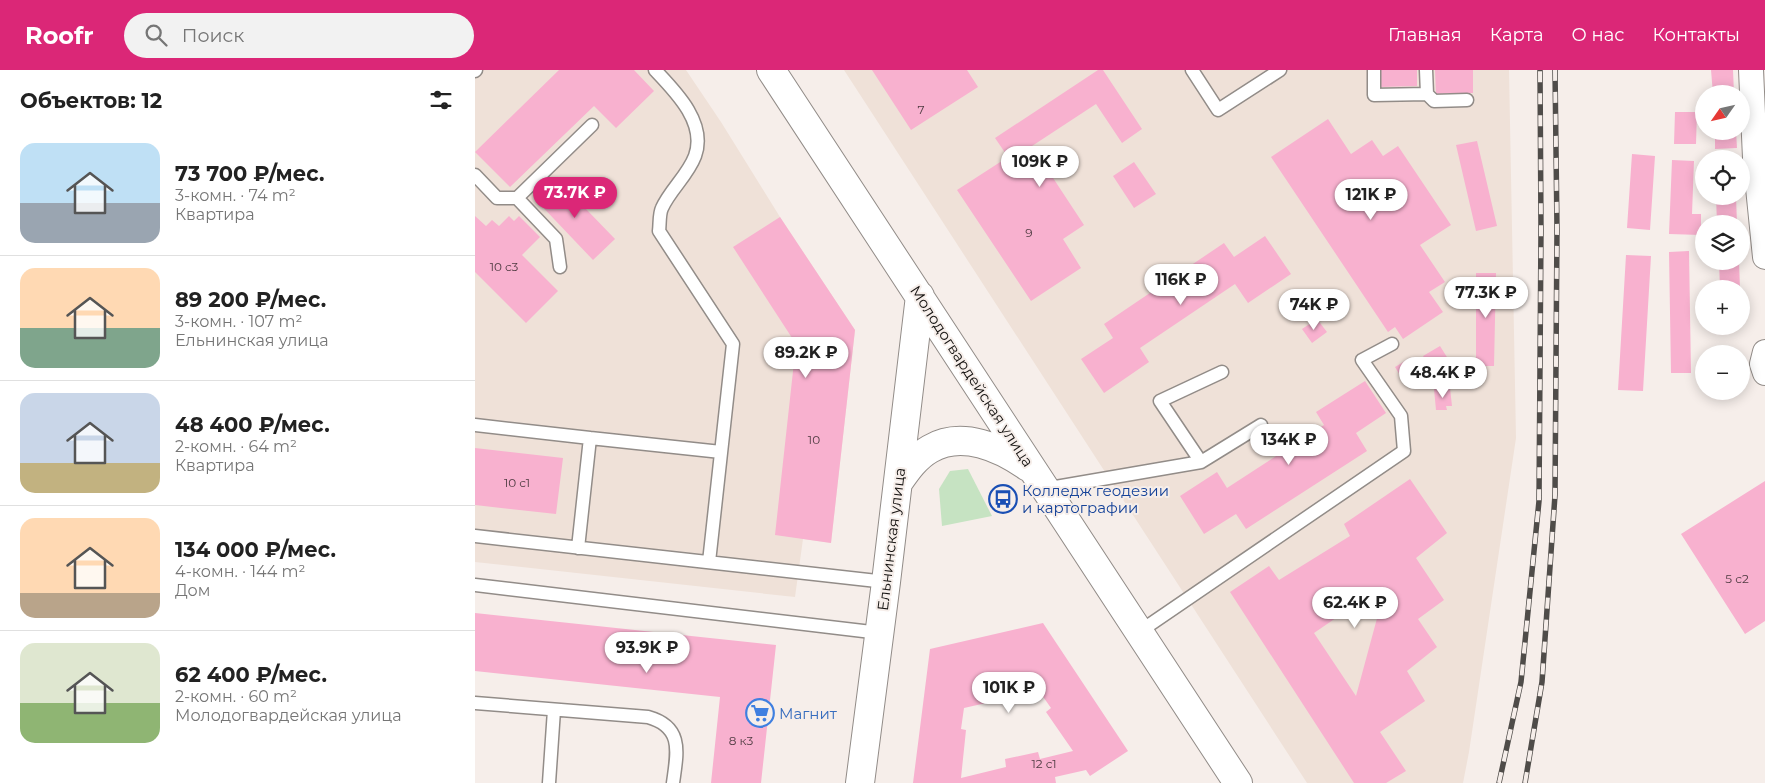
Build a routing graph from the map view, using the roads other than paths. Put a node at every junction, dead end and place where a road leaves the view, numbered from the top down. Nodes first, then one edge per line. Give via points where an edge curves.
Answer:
1 (655, 70) edge
2 (771, 70) edge
3 (1192, 70) edge
4 (1280, 70) edge
5 (1374, 70) edge
6 (1426, 70) edge
7 (1751, 70) edge
8 (1427, 94) junction
9 (1467, 100) dead end
10 (592, 125) dead end
11 (475, 175) edge
12 (517, 198) junction
13 (1765, 257) edge
14 (560, 267) dead end
15 (920, 296) junction
16 (1392, 344) dead end
17 (1765, 352) edge
18 (1222, 372) dead end
19 (1765, 373) edge
20 (475, 425) edge
21 (1261, 425) dead end
22 (590, 438) junction
23 (721, 452) junction
24 (1201, 462) junction
25 (1038, 479) junction
26 (898, 483) junction
27 (475, 536) edge
28 (578, 548) junction
29 (709, 562) junction
30 (886, 582) junction
31 (475, 585) edge
32 (1139, 632) junction
33 (880, 633) junction
34 (475, 703) edge
35 (554, 710) junction
36 (549, 783) edge
37 (673, 783) edge
38 (860, 783) edge
39 (1238, 783) edge

1 - 23 lane via 694,120 698,140 695,157 661,209 659,231 733,344
2 - 15 street, Молодогвардейская улица
3 - 4 lane via 1218,110
5 - 8 lane via 1374,95
6 - 8 lane
7 - 13 street via 1755,158
8 - 9 lane via 1433,101
10 - 12 lane
11 - 12 lane via 497,198
12 - 14 lane via 556,239
15 - 25 street, Молодогвардейская улица
15 - 26 street, Ельнинская улица
16 - 32 lane via 1362,360 1401,416 1404,452
17 - 19 street via 1762,364
18 - 24 lane via 1160,401
20 - 22 lane
21 - 24 lane
22 - 23 lane
22 - 28 lane
23 - 29 lane
24 - 25 lane
25 - 26 street via 1008,453 963,440 946,442 930,449 913,462
25 - 32 street, Молодогвардейская улица
26 - 30 street, Ельнинская улица
27 - 28 lane
28 - 29 lane
29 - 30 lane
30 - 33 street, Ельнинская улица
31 - 33 lane
32 - 39 street, Молодогвардейская улица
33 - 38 street, Ельнинская улица
34 - 35 lane
35 - 36 lane
35 - 37 lane via 648,717 660,721 676,740

